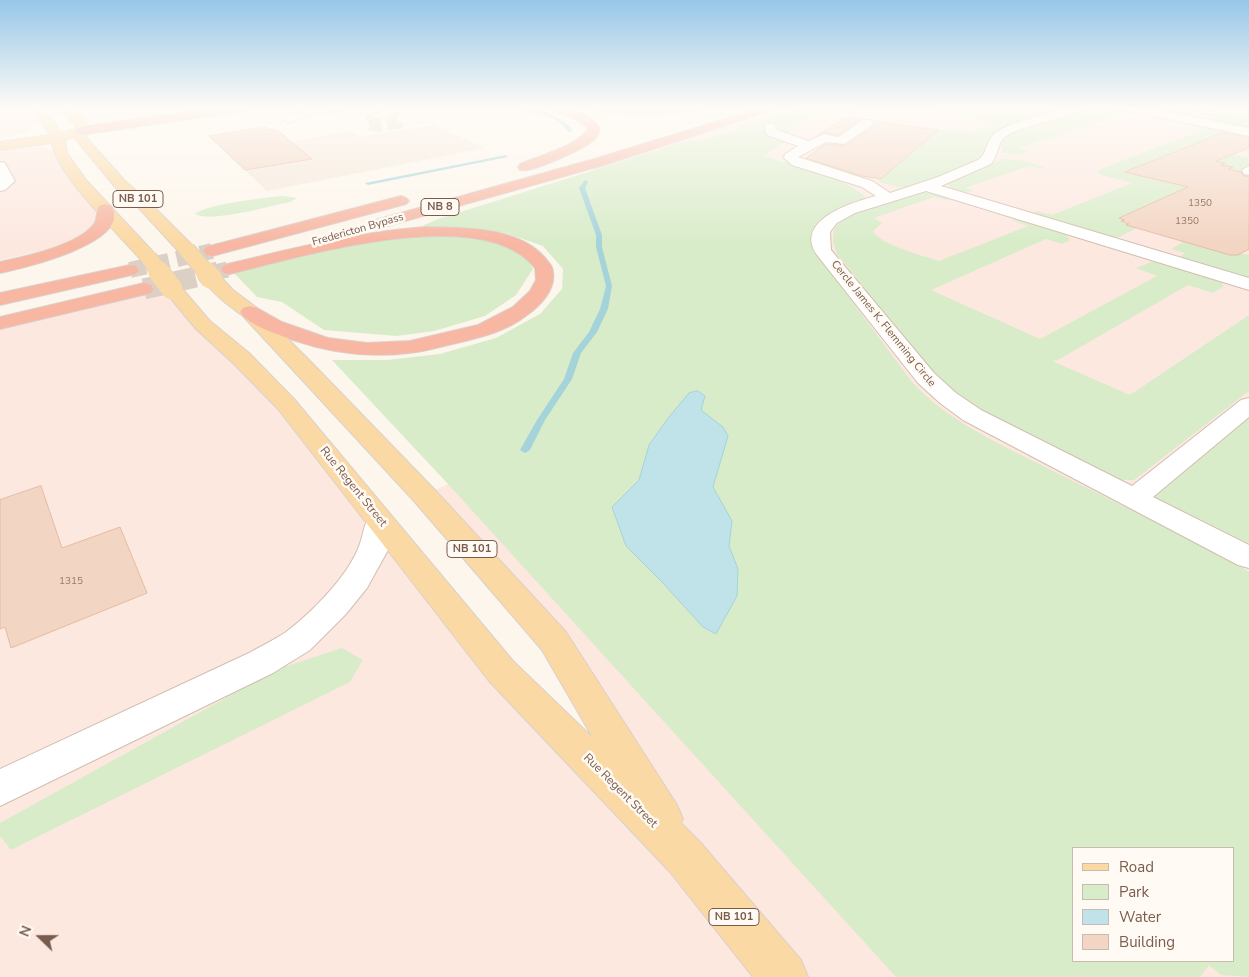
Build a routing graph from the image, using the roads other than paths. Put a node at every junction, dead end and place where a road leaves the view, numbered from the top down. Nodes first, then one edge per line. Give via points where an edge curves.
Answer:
1 (60, 153) edge
2 (102, 153) edge
3 (558, 153) edge
4 (576, 153) edge
5 (629, 153) edge
6 (794, 153) edge
7 (991, 153) edge
8 (0, 166) edge
9 (525, 167) junction
10 (508, 172) dead end
11 (927, 186) junction
12 (0, 187) edge
13 (419, 196) dead end
14 (888, 198) junction
15 (105, 209) junction
16 (1159, 242) dead end
17 (1142, 251) junction
18 (220, 266) junction
19 (0, 268) edge
20 (130, 270) tunnel mouth
21 (1249, 284) edge
22 (144, 288) tunnel mouth
23 (0, 299) edge
24 (250, 312) junction
25 (0, 322) edge
26 (1249, 405) edge
27 (1135, 498) junction
28 (380, 521) junction
29 (1249, 558) edge
30 (0, 788) edge
31 (685, 857) junction
32 (784, 977) edge

1 - 15 main road, Rue Regent Street / NB 101
2 - 18 main road, Rue Regent Street / NB 101, bridge via 120,184 187,250
3 - 9 highway
4 - 9 highway
5 - 18 highway, Fredericton Bypass / NB 8
6 - 14 street via 791,158 797,162 853,178
7 - 11 street, Cercle James K. Flemming Circle via 986,161
8 - 12 street via 8,181
9 - 10 highway
11 - 14 street, Cercle James K. Flemming Circle
11 - 17 street
13 - 18 highway, Fredericton Bypass / NB 8
14 - 27 street, Cercle James K. Flemming Circle via 854,208 832,219 822,231 821,244 823,251 926,378 938,391 972,415
15 - 19 highway via 105,220 101,226 78,243
15 - 28 main road, Rue Regent Street / NB 101, bridge via 204,325 286,404
16 - 17 street
17 - 21 street
18 - 24 main road, Rue Regent Street / NB 101 via 226,294
18 - 24 highway via 387,235 428,232 466,233 512,242 525,248 544,268 545,280 538,294 520,312 485,330 416,346 367,349 325,344 276,326
20 - 23 highway
22 - 25 highway
24 - 31 main road, Rue Regent Street / NB 101 via 424,495 554,641
26 - 27 street
27 - 29 street, Cercle James K. Flemming Circle
28 - 30 street via 372,550 356,580 335,606 298,641 261,663
28 - 31 main road, Rue Regent Street / NB 101 via 501,671
31 - 32 main road, Rue Regent Street / NB 101

